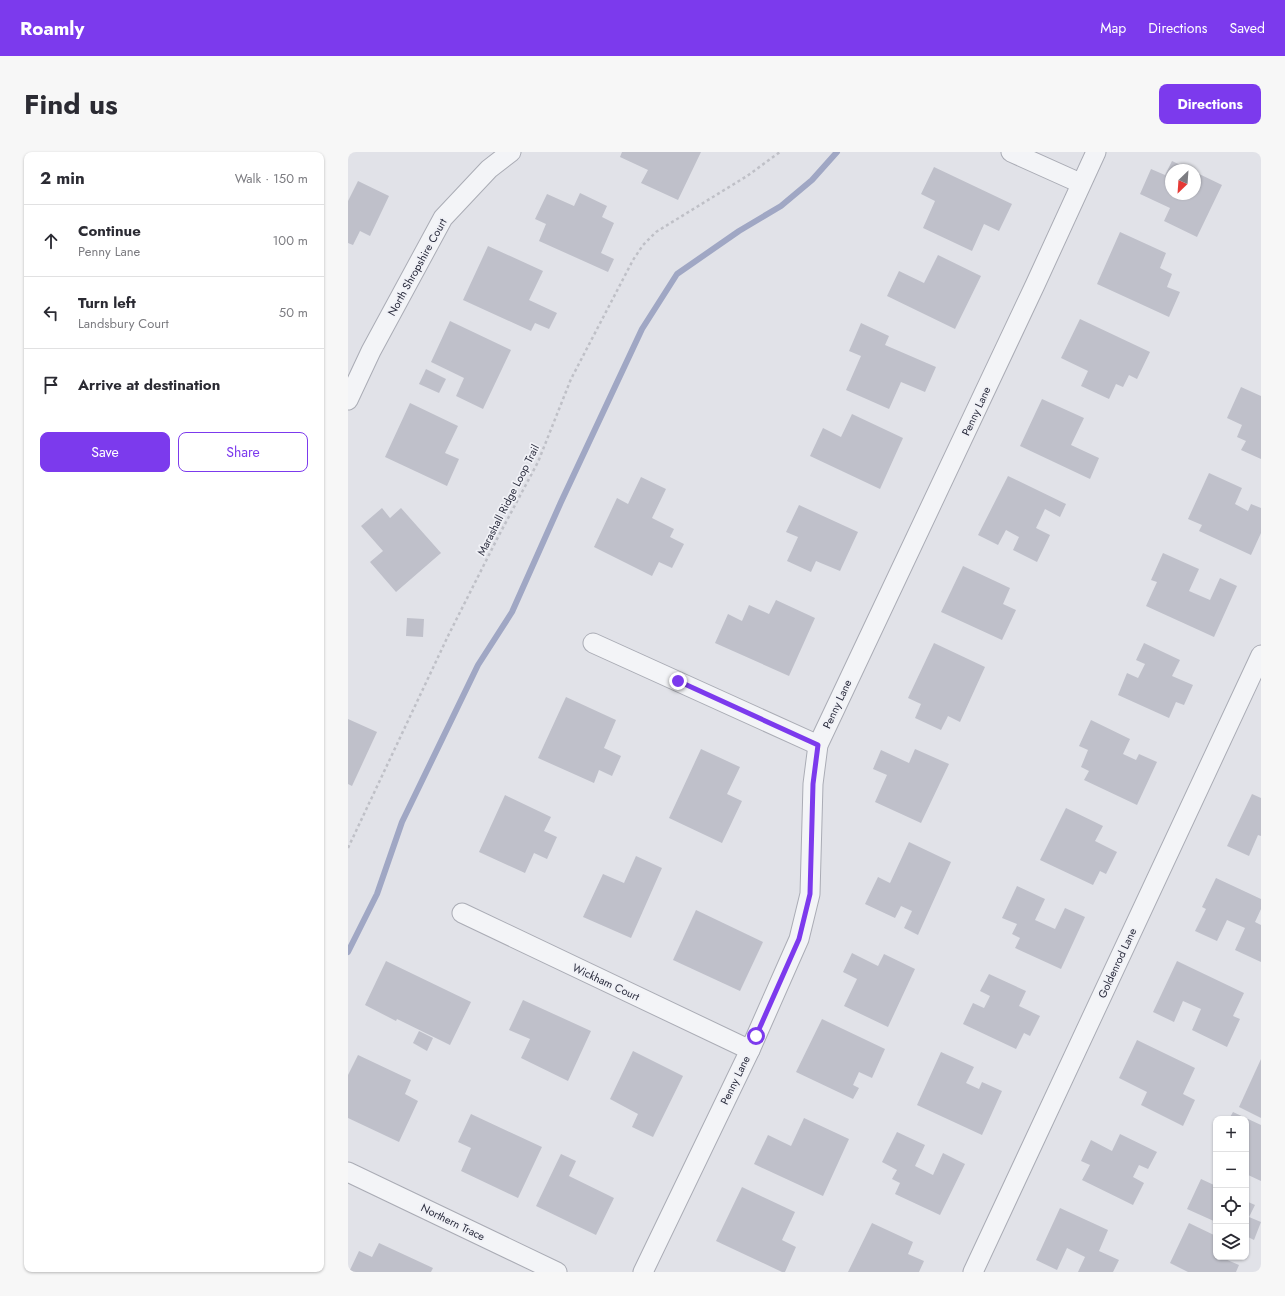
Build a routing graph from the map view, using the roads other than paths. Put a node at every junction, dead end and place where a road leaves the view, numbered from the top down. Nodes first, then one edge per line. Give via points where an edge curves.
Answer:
1 (511, 152) edge
2 (1011, 152) edge
3 (1096, 152) edge
4 (1080, 183) junction
5 (348, 400) edge
6 (594, 643) dead end
7 (1261, 655) edge
8 (818, 745) junction
9 (462, 913) dead end
10 (750, 1050) junction
11 (348, 1172) edge
12 (557, 1272) edge
13 (643, 1272) edge
14 (973, 1272) edge

1 - 5 street, North Shropshire Court via 489,169 443,218 371,351
2 - 4 street
3 - 4 street, Penny Lane
4 - 8 street, Penny Lane via 1035,285
6 - 8 street
7 - 14 street, Goldenrod Lane
8 - 10 street, Penny Lane via 813,784 810,894 799,939
9 - 10 street, Wickham Court
10 - 13 street, Penny Lane
11 - 12 street, Northern Trace

